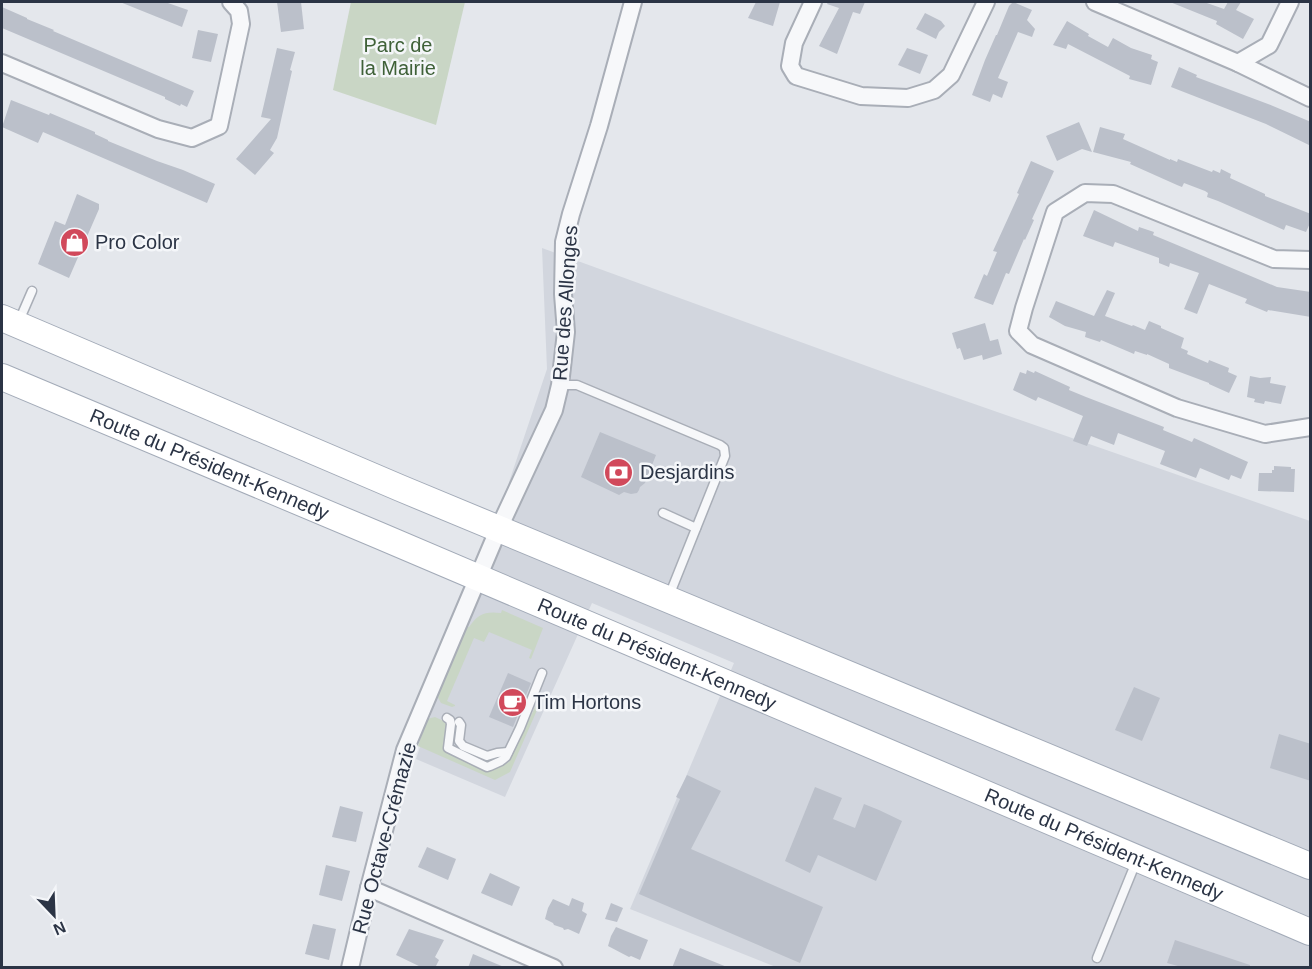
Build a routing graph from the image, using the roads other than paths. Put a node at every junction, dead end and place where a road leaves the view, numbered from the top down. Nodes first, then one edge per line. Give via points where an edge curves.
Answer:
1 (633, 2) edge
2 (813, 2) edge
3 (986, 2) edge
4 (1095, 2) edge
5 (1290, 2) edge
6 (235, 6) edge
7 (2, 63) edge
8 (1238, 63) junction
9 (1311, 98) edge
10 (1311, 260) edge
11 (32, 291) dead end
12 (10, 321) edge
13 (2, 377) edge
14 (560, 385) junction
15 (1311, 427) edge
16 (663, 513) dead end
17 (499, 528) junction
18 (696, 528) junction
19 (478, 578) junction
20 (668, 599) junction
21 (542, 673) dead end
22 (447, 717) dead end
23 (459, 722) dead end
24 (508, 752) junction
25 (1138, 859) junction
26 (1311, 866) edge
27 (369, 888) junction
28 (1311, 932) edge
29 (1097, 958) dead end
30 (350, 968) edge
31 (554, 968) edge

1 - 14 street, Rue des Allonges via 564,242 566,332
2 - 3 street via 794,43 790,66 796,76 861,96 908,98 934,90 951,75
4 - 8 street
5 - 8 street via 1269,45
6 - 7 street via 241,24 219,126 192,138 158,129
8 - 9 street
10 - 15 street via 1274,259 1113,194 1085,193 1055,212 1018,331 1032,345 1177,408 1264,434
11 - 12 lane
12 - 17 main road
13 - 19 main road, Route du Président-Kennedy
14 - 17 street, Rue des Allonges via 554,410
14 - 18 lane via 577,385 724,448 725,456
16 - 18 lane
17 - 19 street, Rue des Allonges
17 - 20 main road
18 - 20 lane
19 - 25 main road, Route du Président-Kennedy
19 - 27 street, Rue Octave-Crémazie via 405,750
20 - 26 main road
21 - 24 lane
22 - 24 lane via 450,750 487,766 501,761
23 - 24 lane via 459,741 463,746 487,756
25 - 28 main road, Route du Président-Kennedy
25 - 29 lane
27 - 30 street, Rue Octave-Crémazie
27 - 31 street

